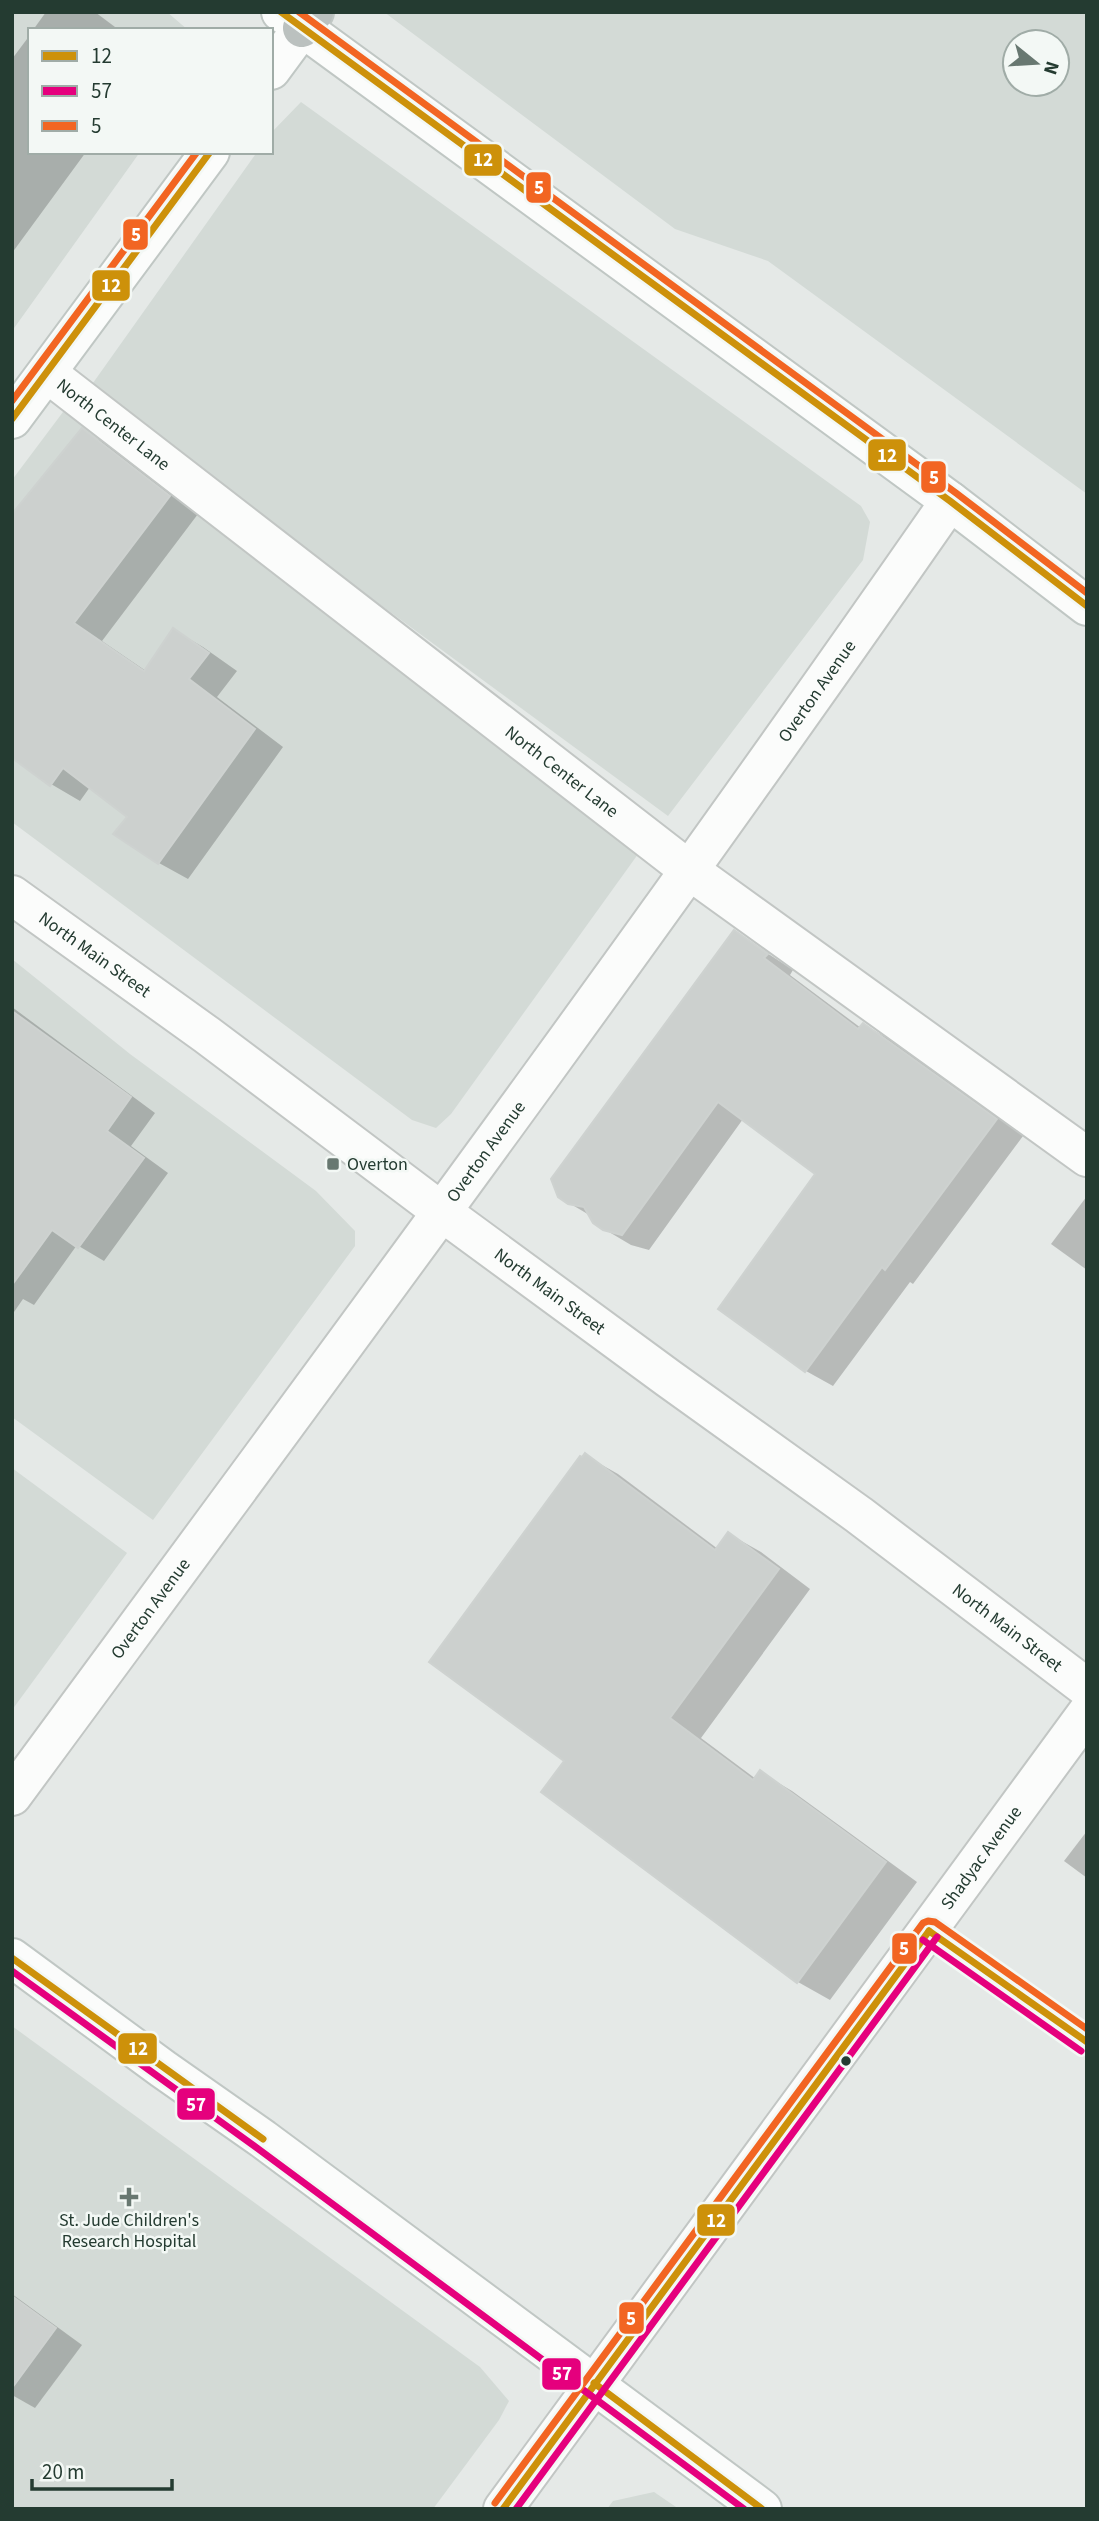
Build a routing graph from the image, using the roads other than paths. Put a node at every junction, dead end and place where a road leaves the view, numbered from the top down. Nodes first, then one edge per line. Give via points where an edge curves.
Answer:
1 (299, 18) edge
2 (273, 66) edge
3 (209, 154) edge
4 (47, 373) junction
5 (12, 419) edge
6 (950, 501) junction
7 (1087, 606) edge
8 (688, 870) junction
9 (12, 895) edge
10 (1087, 1157) edge
11 (442, 1212) junction
12 (1087, 1688) edge
13 (1087, 1713) edge
14 (12, 1796) edge
15 (12, 1958) edge
16 (594, 2383) junction
17 (503, 2509) edge
18 (762, 2509) edge

1 - 2 street
1 - 6 street
3 - 4 street
4 - 5 street
4 - 8 street, North Center Lane
6 - 7 street
6 - 8 street, Overton Avenue
8 - 10 street, North Center Lane
8 - 11 street, Overton Avenue
9 - 11 street, North Main Street
11 - 12 street, North Main Street via 859,1515
11 - 14 street, Overton Avenue
13 - 16 street, Shadyac Avenue
15 - 16 street
16 - 17 street, Shadyac Avenue
16 - 18 street

